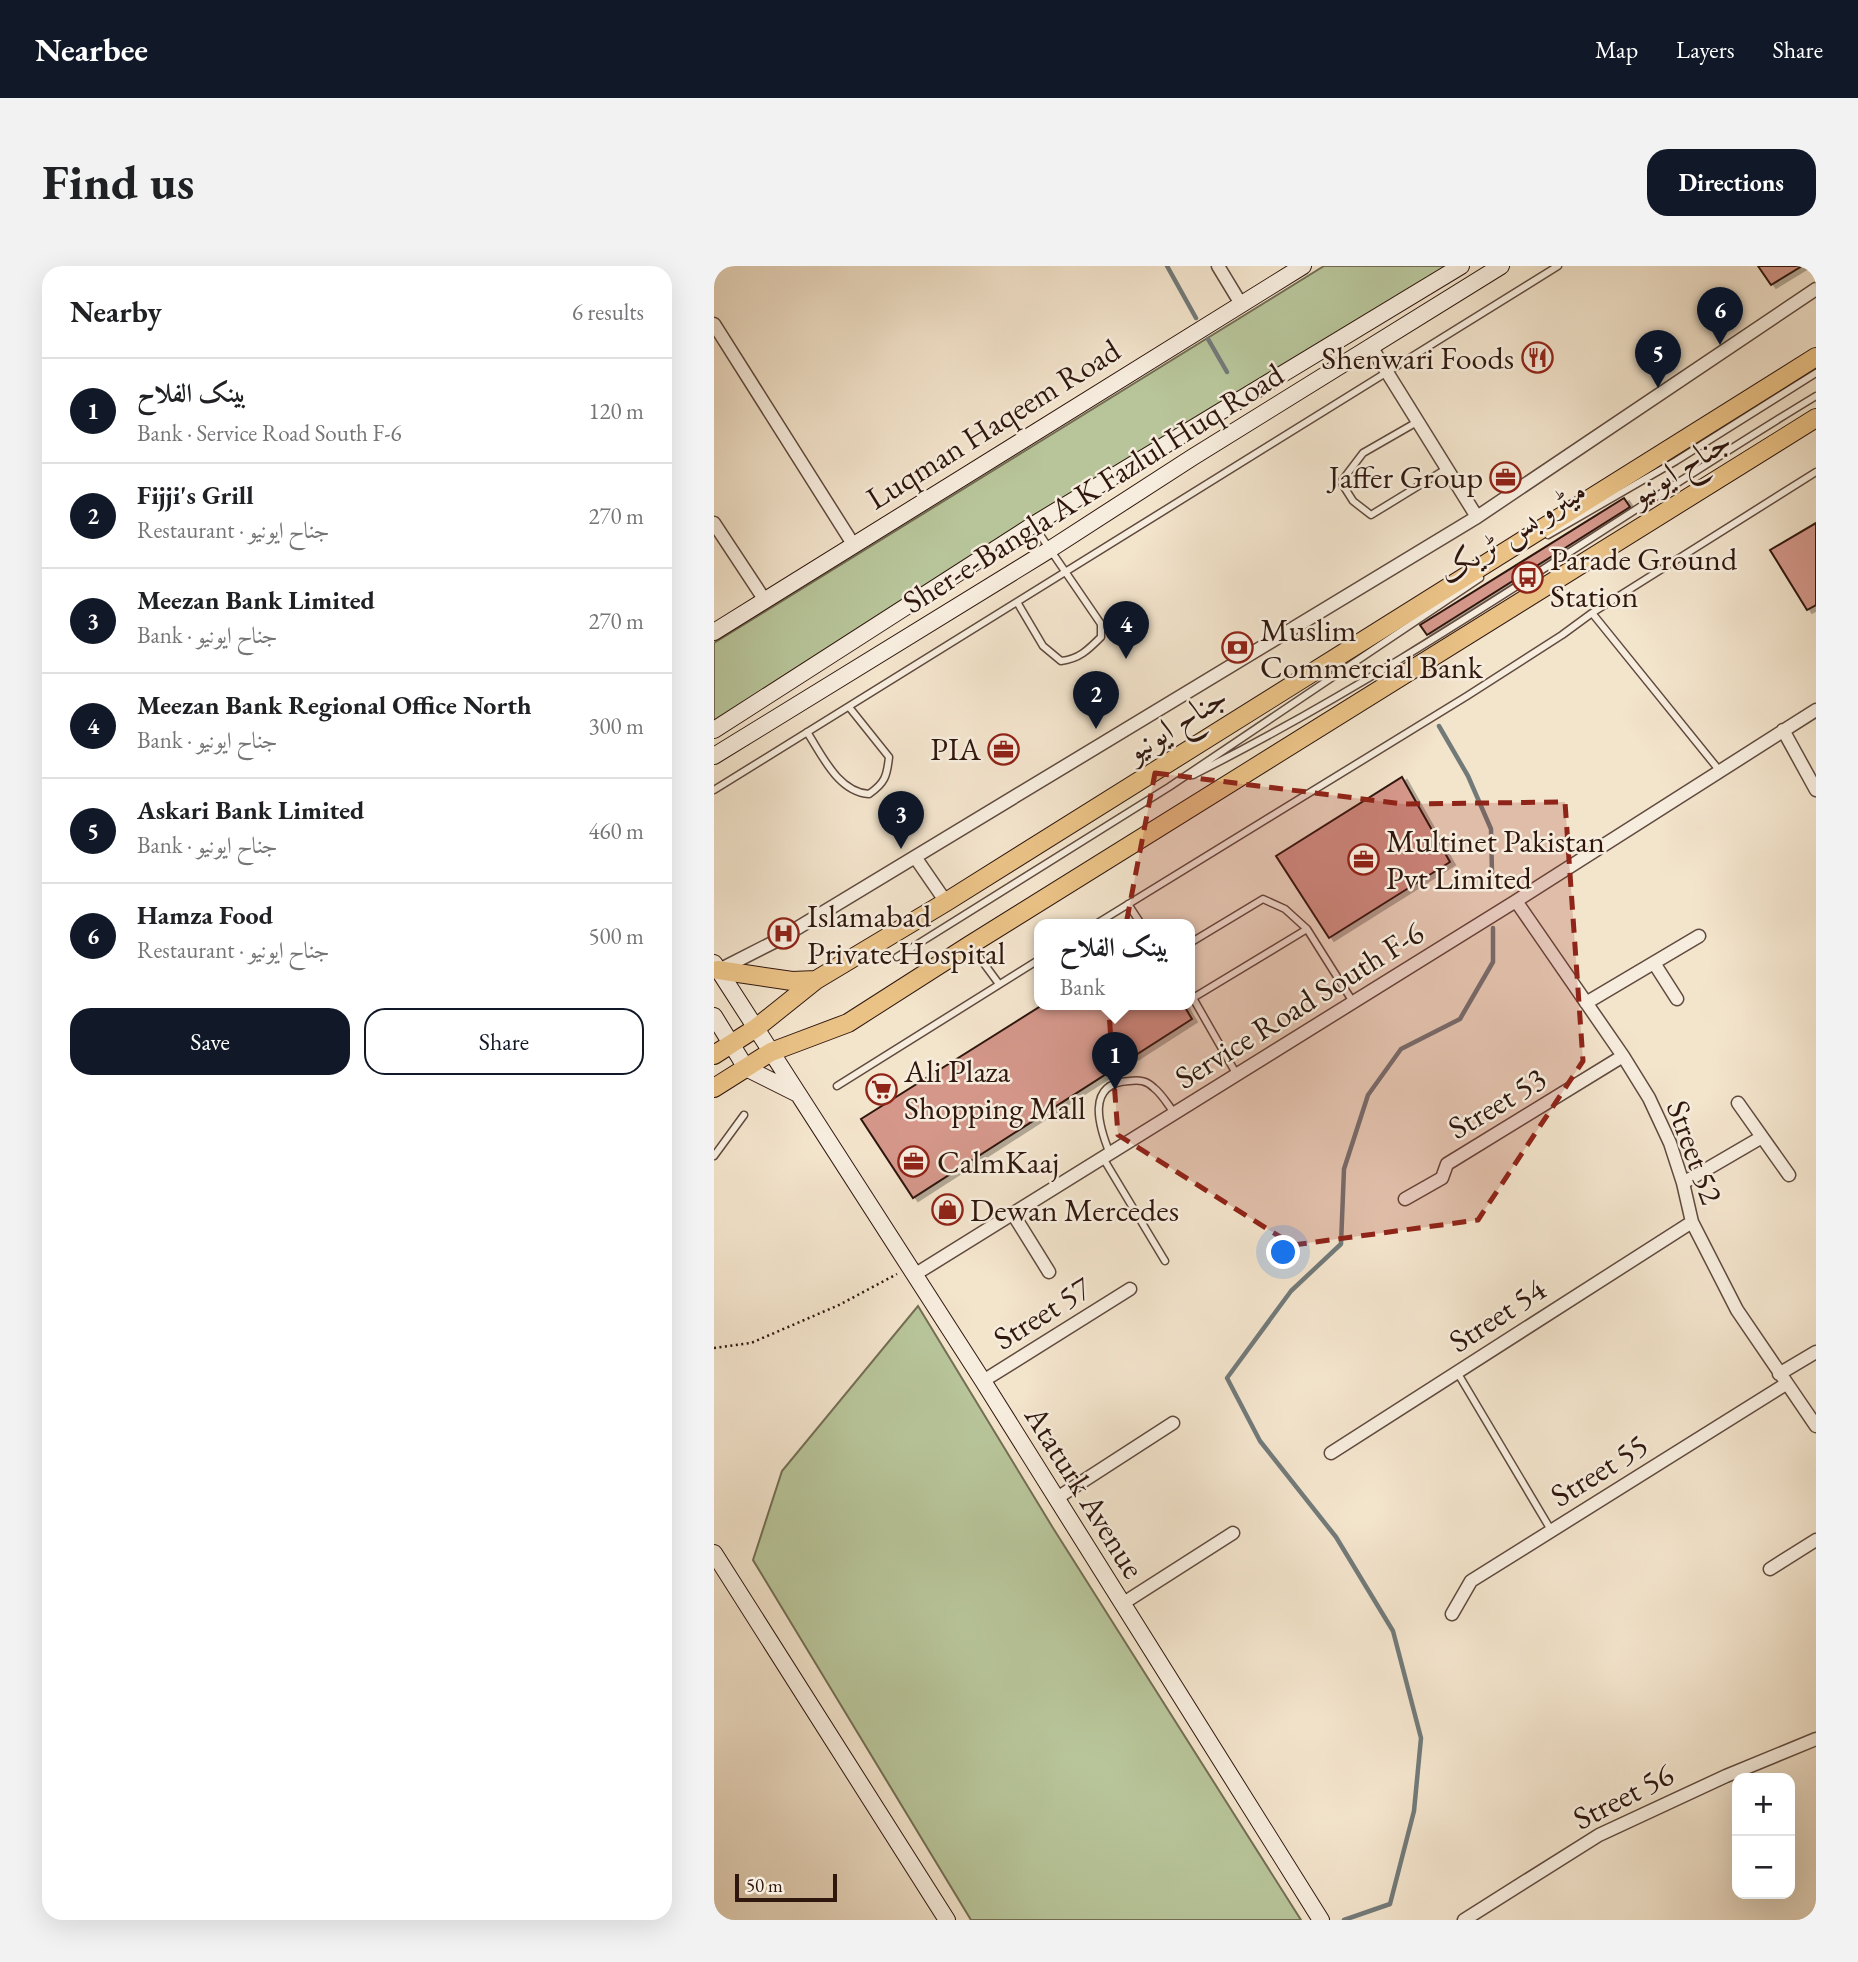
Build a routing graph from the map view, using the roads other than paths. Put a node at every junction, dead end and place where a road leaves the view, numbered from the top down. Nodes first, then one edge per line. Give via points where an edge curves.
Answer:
1 (1218, 266) edge
2 (1303, 266) edge
3 (1461, 266) edge
4 (1501, 266) edge
5 (1558, 266) edge
6 (1816, 289) edge
7 (1241, 304) junction
8 (714, 324) edge
9 (1372, 348) junction
10 (1816, 357) edge
11 (1387, 373) junction
12 (1816, 373) edge
13 (1816, 396) edge
14 (1816, 418) edge
15 (1417, 422) junction
16 (1446, 469) junction
17 (1816, 472) edge
18 (1477, 517) junction
19 (714, 523) edge
20 (1033, 524) junction
21 (853, 544) junction
22 (1049, 550) junction
23 (1064, 573) junction
24 (764, 599) junction
25 (1017, 602) junction
26 (1592, 613) junction
27 (714, 632) edge
28 (849, 707) junction
29 (1816, 710) edge
30 (714, 730) edge
31 (1783, 730) junction
32 (807, 732) junction
33 (714, 756) edge
34 (1719, 770) junction
35 (1169, 787) junction
36 (714, 790) edge
37 (1816, 790) edge
38 (915, 857) junction
39 (1516, 901) junction
40 (946, 902) junction
41 (1128, 904) junction
42 (1104, 919) edge
43 (1138, 919) edge
44 (1307, 929) junction
45 (1699, 936) dead end
46 (1195, 940) edge
47 (970, 944) junction
48 (897, 957) dead end
49 (1034, 963) edge
50 (1654, 963) junction
51 (716, 966) edge
52 (816, 980) junction
53 (999, 984) junction
54 (1195, 997) edge
55 (1676, 999) dead end
56 (1195, 1002) edge
57 (1353, 1002) junction
58 (1586, 1003) junction
59 (714, 1016) edge
60 (756, 1028) junction
61 (731, 1044) junction
62 (771, 1052) junction
63 (714, 1055) edge
64 (1623, 1056) junction
65 (746, 1068) junction
66 (1237, 1075) junction
67 (836, 1086) dead end
68 (714, 1088) edge
69 (799, 1094) junction
70 (1738, 1103) dead end
71 (1175, 1114) junction
72 (744, 1115) dead end
73 (1762, 1137) junction
74 (714, 1156) edge
75 (1106, 1156) junction
76 (1790, 1175) dead end
77 (1683, 1183) junction
78 (1405, 1199) dead end
79 (1013, 1214) junction
80 (1692, 1222) junction
81 (1165, 1261) dead end
82 (911, 1271) junction
83 (1049, 1272) dead end
84 (1130, 1289) dead end
85 (1816, 1352) edge
86 (1457, 1372) junction
87 (1783, 1379) junction
88 (983, 1381) junction
89 (1173, 1423) dead end
90 (1816, 1426) edge
91 (1331, 1453) dead end
92 (1057, 1498) junction
93 (1552, 1531) junction
94 (1233, 1533) dead end
95 (1816, 1540) edge
96 (714, 1553) edge
97 (1770, 1569) dead end
98 (1122, 1604) junction
99 (1452, 1614) dead end
100 (1816, 1739) edge
101 (947, 1920) edge
102 (1321, 1920) edge
103 (1464, 1920) edge

1 - 7 street
2 - 7 street, Luqman Haqeem Road
3 - 20 street, Sher-e-Bangla A K Fazlul Huq Road
4 - 9 street, Sher-e-Bangla A K Fazlul Huq Road
5 - 11 lane
6 - 18 street
7 - 21 street, Luqman Haqeem Road
8 - 21 street
9 - 11 street
9 - 22 street, Sher-e-Bangla A K Fazlul Huq Road
10 - 40 main road, جناح ایونیو
11 - 15 street
11 - 23 lane
12 - 35 lane, میٹرو بس ٹریک via 1511,557
13 - 35 lane, میٹرو بس ٹریک via 1400,661
14 - 47 main road, جناح ایونیو
15 - 16 street
15 - 16 lane via 1363,453 1341,482 1353,501 1371,515
16 - 18 street
17 - 26 lane
18 - 38 street
19 - 24 street
20 - 22 lane
20 - 30 street, Sher-e-Bangla A K Fazlul Huq Road
21 - 24 street, Luqman Haqeem Road
22 - 23 lane
22 - 33 street, Sher-e-Bangla A K Fazlul Huq Road
23 - 25 lane
23 - 25 lane via 1101,624 1101,637 1074,660 1061,661 1043,646
24 - 27 street, Luqman Haqeem Road
25 - 28 lane
26 - 34 lane
26 - 41 lane via 1467,696
28 - 32 lane
28 - 32 lane via 889,757 883,784 869,794 848,788
29 - 31 street, Service Road South F-6
31 - 34 street, Service Road South F-6
31 - 37 street
32 - 36 lane
34 - 39 street, Service Road South F-6
35 - 48 lane, میٹرو بس ٹریک
38 - 40 street
38 - 51 street via 776,941
39 - 57 street, Service Road South F-6
39 - 58 street, Street 52
40 - 52 main road, جناح ایونیو
41 - 42 lane
41 - 43 lane
44 - 46 lane via 1285,909 1263,899
44 - 54 lane
44 - 57 lane
45 - 50 street
47 - 53 lane
47 - 62 main road, جناح ایونیو via 848,1023
49 - 53 lane
50 - 55 street
50 - 58 street
51 - 52 main road via 792,981
51 - 60 street, Ataturk Avenue
52 - 60 main road, جناح ایونیو
53 - 67 lane
56 - 66 lane
57 - 66 street, Service Road South F-6
58 - 64 street, Street 52
59 - 61 street
60 - 61 main road, جناح ایونیو
60 - 62 street, Ataturk Avenue
61 - 63 main road, جناح ایونیو
61 - 65 street
62 - 65 main road, جناح ایونیو
62 - 69 street, Ataturk Avenue
64 - 77 street, Street 52 via 1649,1098
64 - 78 street, Street 53 via 1447,1164 1442,1178
65 - 68 main road, جناح ایونیو
65 - 69 street
66 - 71 street, Service Road South F-6
69 - 82 street, Ataturk Avenue
70 - 73 street
71 - 75 street, Service Road South F-6
71 - 75 lane via 1155,1088 1142,1080 1117,1081 1103,1092 1098,1104
72 - 74 lane
73 - 76 street
73 - 77 street
75 - 79 street, Service Road South F-6
75 - 81 lane
77 - 80 street, Street 52
79 - 82 street, Service Road South F-6
79 - 83 street
80 - 86 street, Street 54
80 - 87 street, Street 52 via 1737,1310
82 - 88 street, Ataturk Avenue
84 - 88 street, Street 57
85 - 87 street, Street 55
86 - 91 street, Street 54
86 - 93 lane
87 - 90 street, Street 52
87 - 93 street, Street 55
88 - 92 street, Ataturk Avenue
89 - 92 street
92 - 98 street, Ataturk Avenue
93 - 99 street, Street 55 via 1471,1581
94 - 98 street
95 - 97 street
96 - 101 street
98 - 102 street, Ataturk Avenue
100 - 103 street, Street 56 via 1599,1835

